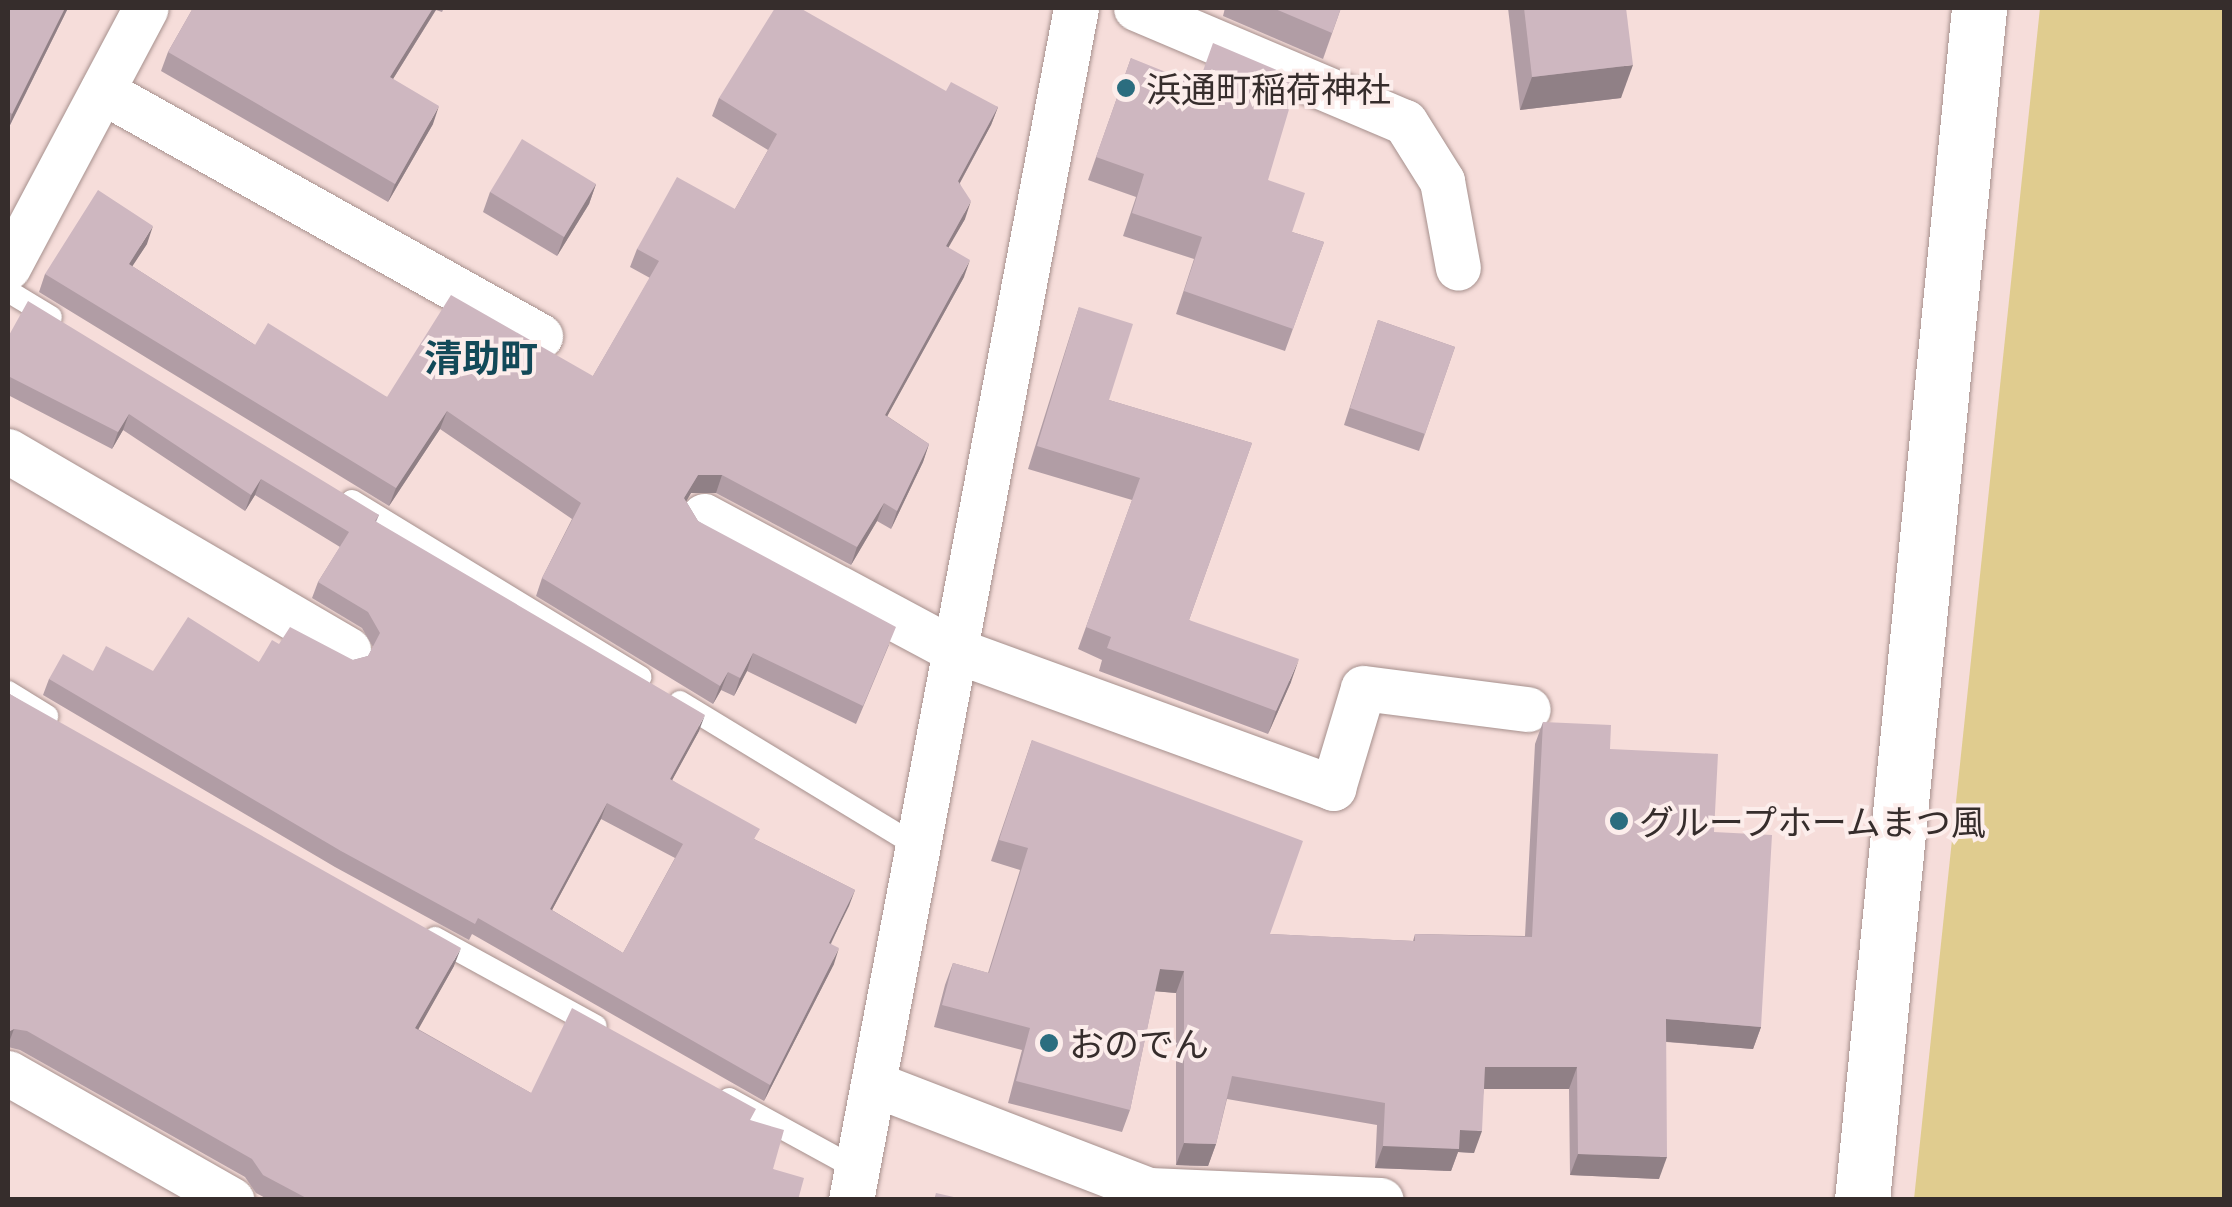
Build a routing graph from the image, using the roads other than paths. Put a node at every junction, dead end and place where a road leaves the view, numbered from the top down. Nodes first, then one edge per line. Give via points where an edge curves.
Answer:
1 (146, 8) edge
2 (1076, 8) edge
3 (1136, 8) edge
4 (1979, 8) edge
5 (102, 91) junction
6 (8, 267) edge
7 (1458, 268) dead end
8 (8, 291) edge
9 (75, 332) edge
10 (540, 336) dead end
11 (8, 452) edge
12 (327, 486) edge
13 (704, 516) dead end
14 (952, 649) junction
15 (348, 650) dead end
16 (8, 692) edge
17 (1528, 709) dead end
18 (75, 732) edge
19 (915, 845) junction
20 (414, 926) edge
21 (618, 1038) edge
22 (8, 1073) edge
23 (874, 1084) junction
24 (704, 1085) edge
25 (854, 1184) edge
26 (232, 1200) edge
27 (1381, 1200) edge
28 (1862, 1200) edge

1 - 5 street
2 - 14 street
3 - 7 street via 1406,122 1442,180
4 - 28 street
5 - 6 street
5 - 10 street
8 - 9 lane
11 - 15 street
12 - 19 lane
13 - 14 street
14 - 17 street via 1333,788 1363,688
14 - 19 street
16 - 18 lane
19 - 23 street
20 - 21 lane
22 - 26 street
23 - 25 street
23 - 27 street via 1149,1190
24 - 25 lane

